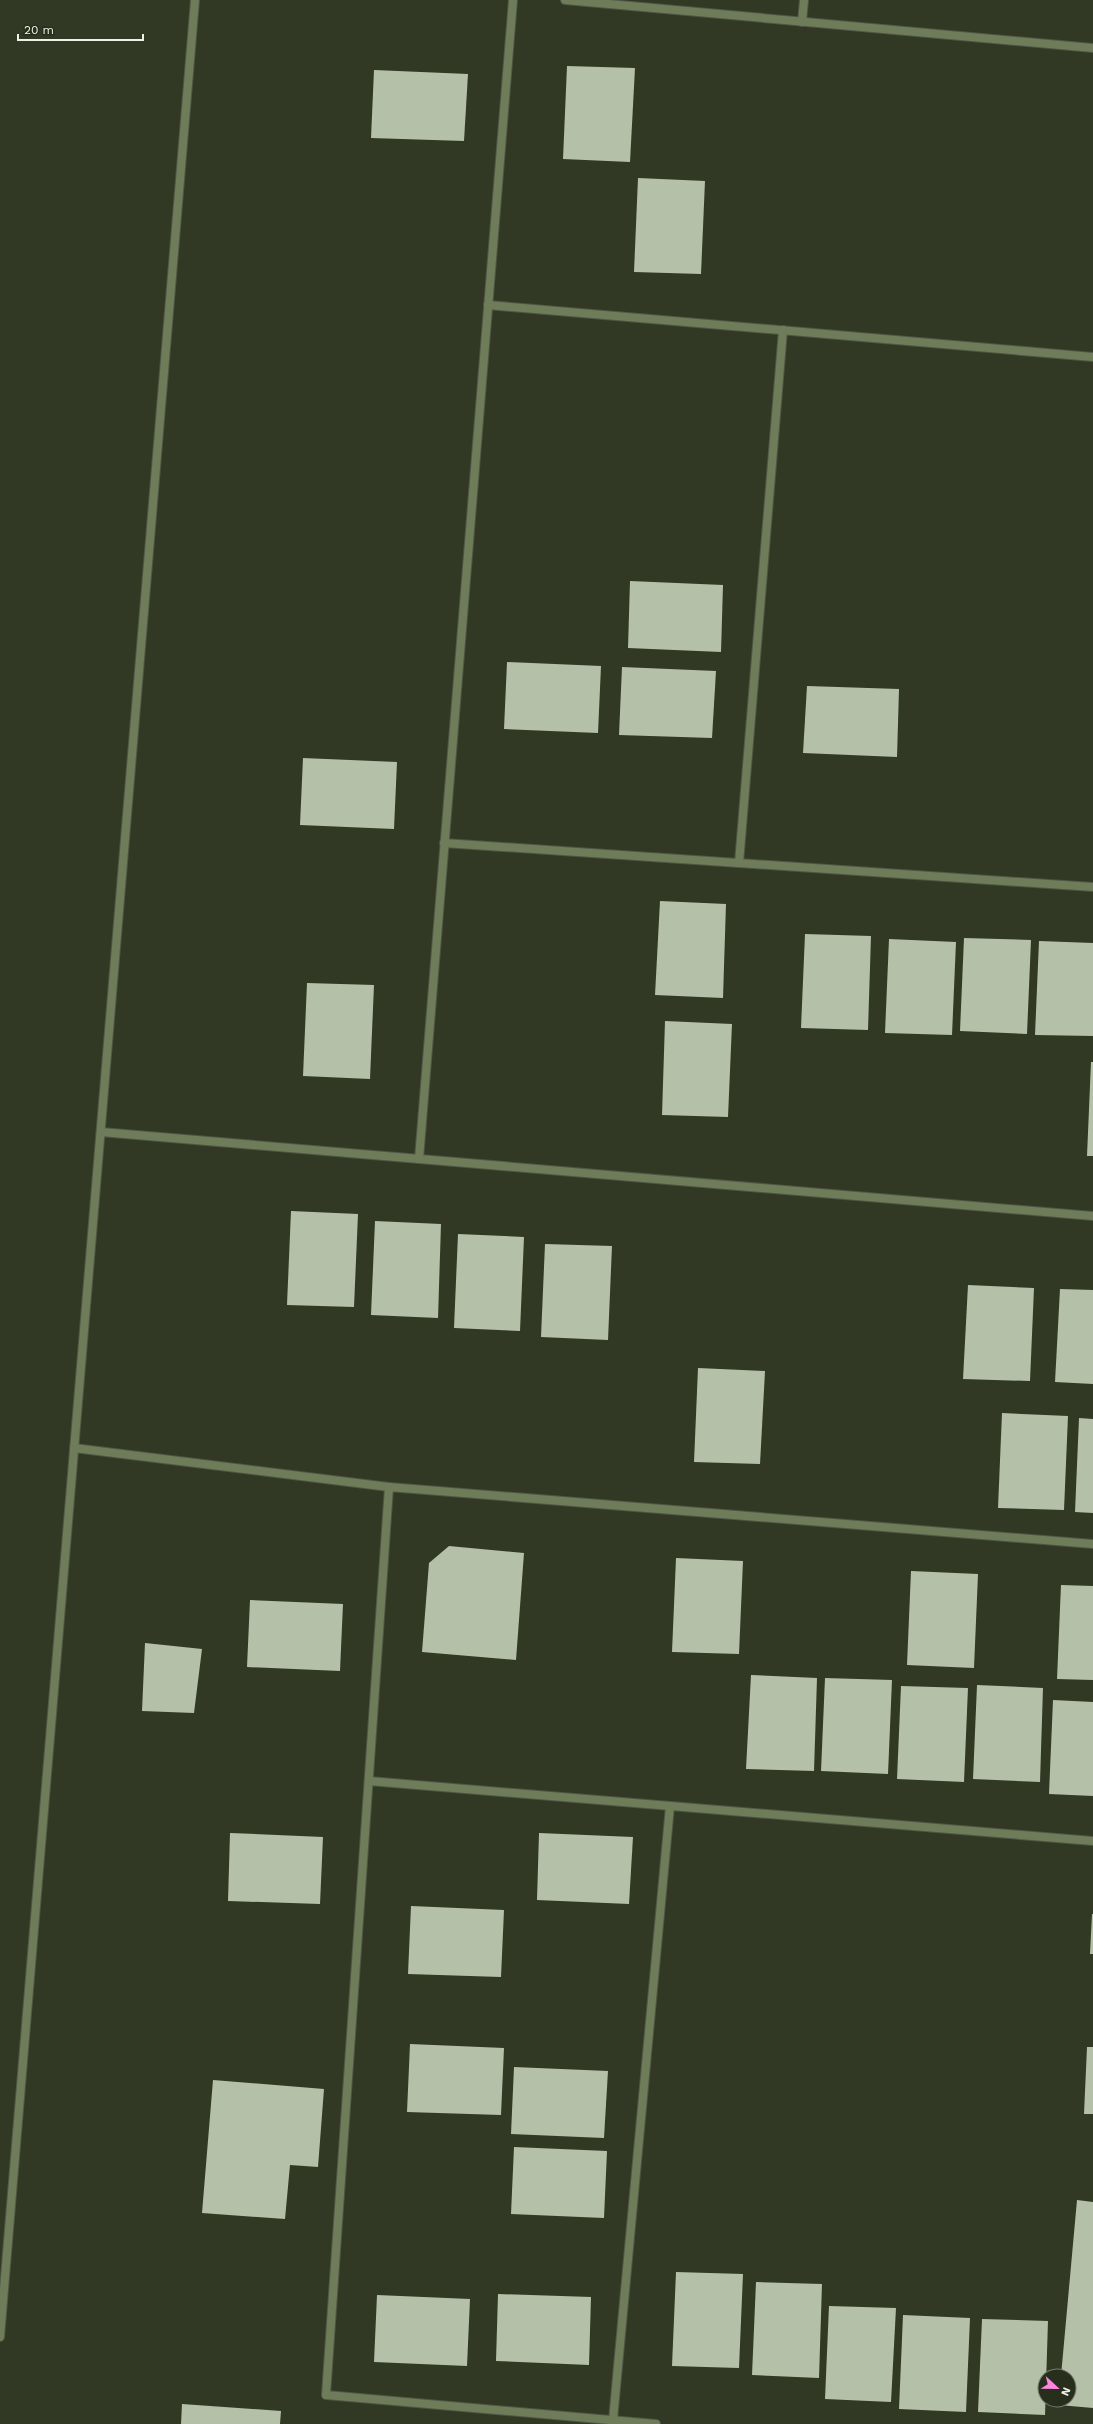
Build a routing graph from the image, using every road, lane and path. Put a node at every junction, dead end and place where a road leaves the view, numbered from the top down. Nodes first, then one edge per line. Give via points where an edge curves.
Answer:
1 (196, 0) edge
2 (513, 0) edge
3 (565, 0) edge
4 (804, 0) edge
5 (802, 22) junction
6 (1093, 48) edge
7 (488, 305) junction
8 (783, 330) junction
9 (1093, 357) edge
10 (444, 843) junction
11 (739, 864) junction
12 (1093, 887) edge
13 (101, 1132) junction
14 (419, 1159) junction
15 (1093, 1216) edge
16 (74, 1448) junction
17 (389, 1487) junction
18 (1093, 1544) edge
19 (369, 1781) junction
20 (670, 1806) junction
21 (1093, 1841) edge
22 (0, 2337) edge
23 (613, 2420) junction
24 (656, 2424) edge

1 - 13 street
2 - 7 street
3 - 5 street
4 - 5 street
5 - 6 street
7 - 8 street
7 - 10 street
8 - 9 street
8 - 11 street
10 - 11 street
10 - 14 street
11 - 12 street
13 - 14 street
13 - 16 street
14 - 15 street
16 - 17 street
16 - 22 street
17 - 18 street
17 - 19 street
19 - 20 street
19 - 23 street via 326,2395
20 - 21 street
20 - 23 street
23 - 24 street

